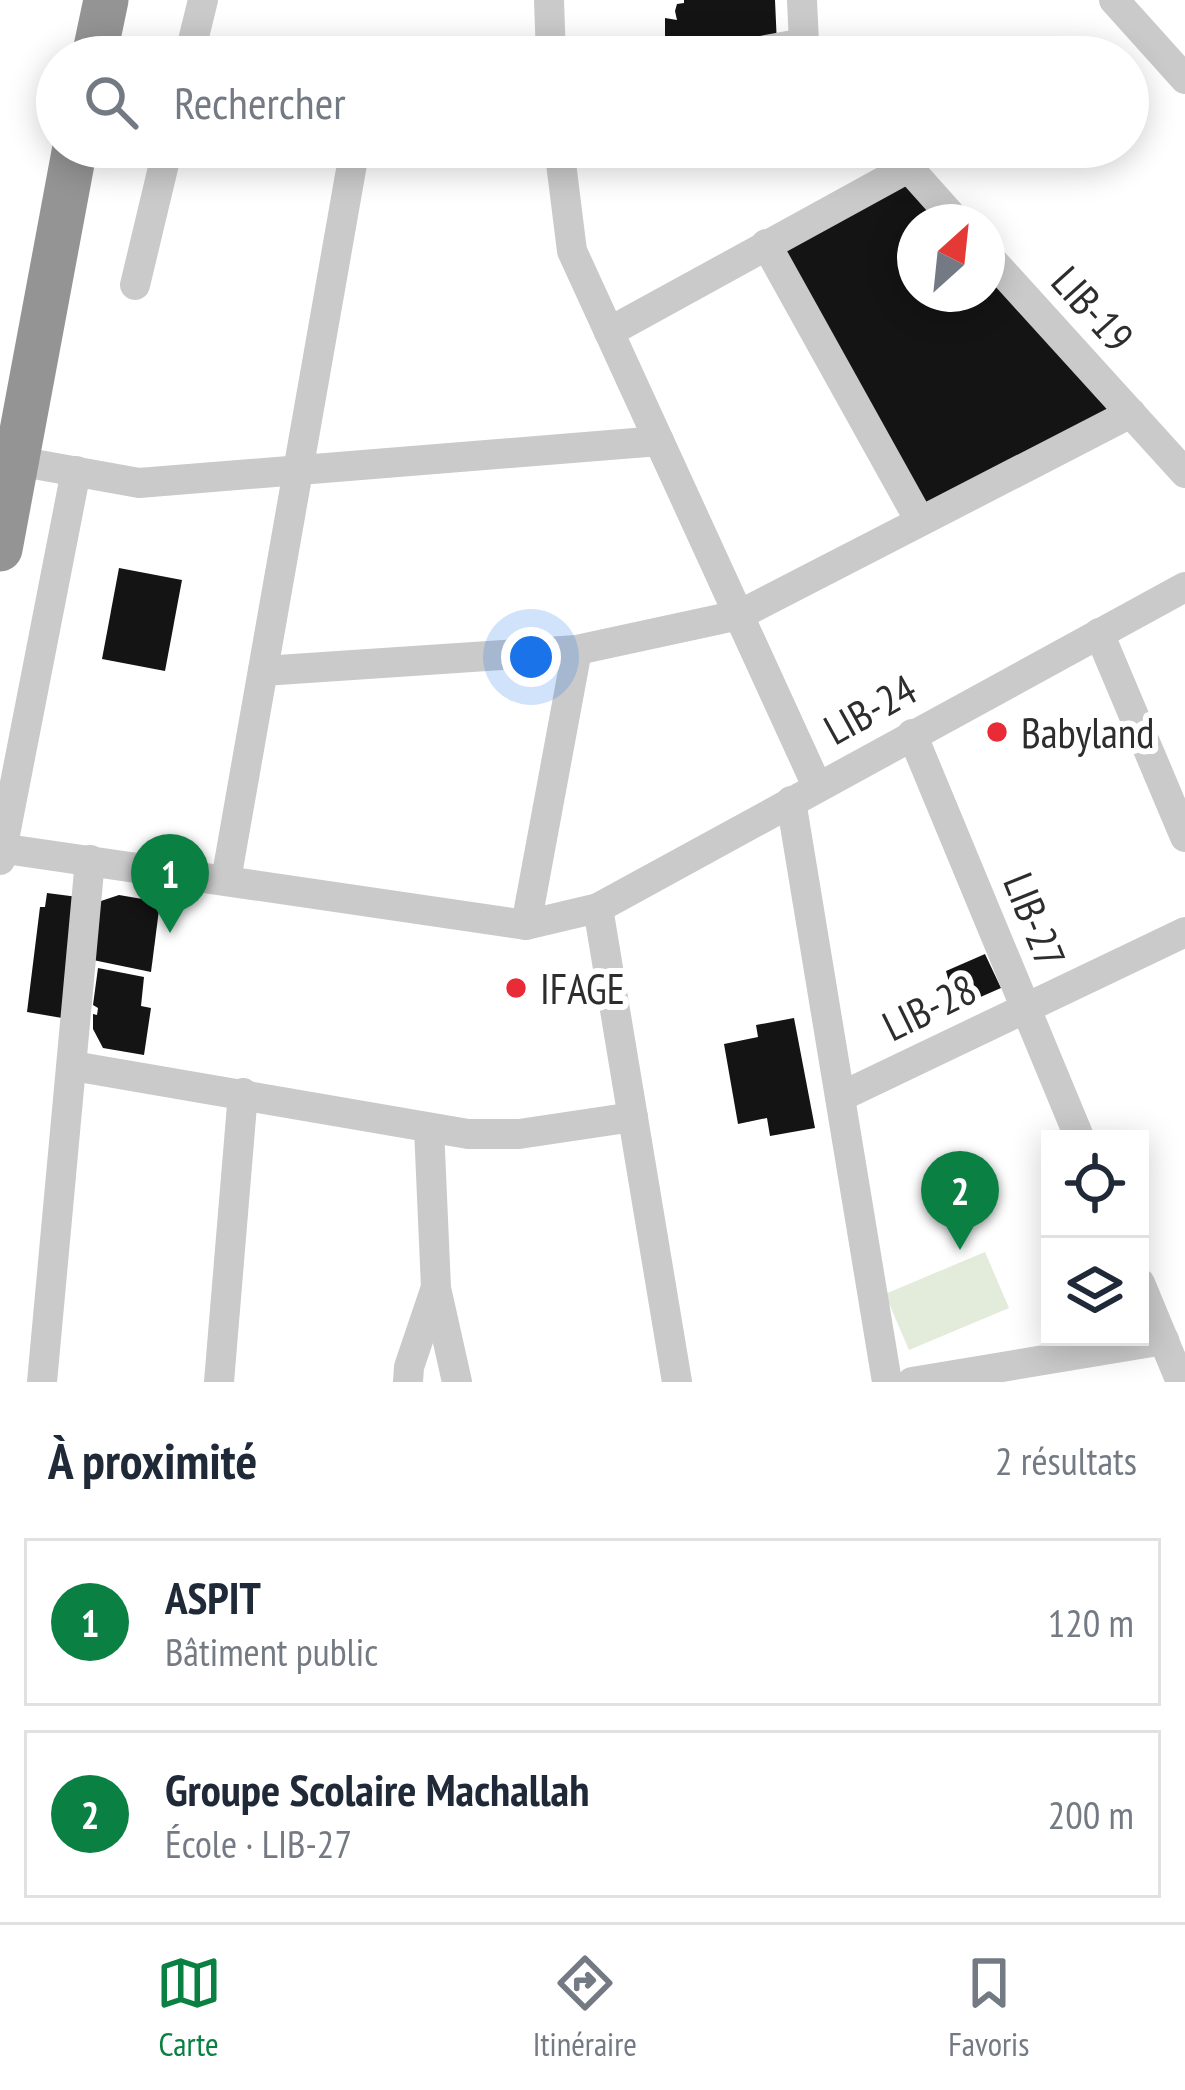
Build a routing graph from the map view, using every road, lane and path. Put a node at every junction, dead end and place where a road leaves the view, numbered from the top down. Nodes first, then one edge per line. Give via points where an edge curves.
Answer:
1 (106, 0) edge
2 (202, 0) edge
3 (549, 0) edge
4 (802, 0) edge
5 (1114, 0) edge
6 (98, 36) edge
7 (194, 36) edge
8 (550, 36) edge
9 (808, 36) edge
10 (1146, 36) edge
11 (1149, 39) edge
12 (1185, 79) edge
13 (71, 168) edge
14 (163, 168) edge
15 (351, 168) edge
16 (562, 168) edge
17 (884, 168) edge
18 (908, 168) edge
19 (941, 204) edge
20 (766, 244) junction
21 (1005, 275) edge
22 (135, 285) dead end
23 (609, 332) junction
24 (1131, 413) junction
25 (659, 441) junction
26 (16, 461) junction
27 (300, 470) junction
28 (76, 471) junction
29 (1185, 473) edge
30 (920, 521) junction
31 (0, 549) edge
32 (1185, 587) edge
33 (739, 615) junction
34 (1099, 633) junction
35 (577, 650) junction
36 (263, 671) junction
37 (913, 734) junction
38 (804, 794) junction
39 (1185, 837) edge
40 (1, 852) edge
41 (90, 860) junction
42 (226, 880) junction
43 (598, 908) junction
44 (526, 925) junction
45 (1185, 932) edge
46 (1026, 1008) junction
47 (73, 1066) junction
48 (243, 1093) junction
49 (840, 1097) junction
50 (633, 1117) junction
51 (429, 1128) junction
52 (1076, 1130) edge
53 (436, 1288) junction
54 (1149, 1305) edge
55 (1163, 1340) junction
56 (42, 1382) edge
57 (219, 1382) edge
58 (408, 1382) edge
59 (457, 1382) edge
60 (677, 1382) edge
61 (887, 1382) edge
62 (912, 1382) edge
63 (1181, 1382) edge

1 - 6 highway
2 - 7 street
3 - 8 street
4 - 9 street
5 - 10 street
11 - 12 street
13 - 26 highway
14 - 22 street
15 - 27 street
16 - 23 street via 572,251
17 - 20 street
18 - 19 street
20 - 23 street
20 - 30 street
21 - 24 street, LIB-19
23 - 25 street
24 - 29 street, LIB-19
24 - 30 street
25 - 27 street
25 - 33 street
26 - 28 street
26 - 31 highway
27 - 28 street via 139,483
27 - 36 street
28 - 40 street
30 - 33 street
32 - 34 street, LIB-24
33 - 35 street
33 - 38 street
34 - 37 street, LIB-24
34 - 39 street
35 - 36 street
35 - 44 street
36 - 42 street
37 - 38 street, LIB-24
37 - 46 street, LIB-27
38 - 43 street, LIB-24
38 - 49 street
40 - 41 street
41 - 42 street
41 - 47 street
42 - 44 street
43 - 44 street, LIB-24
43 - 50 street
45 - 46 street, LIB-28
46 - 49 street, LIB-28
46 - 52 street, LIB-27
47 - 48 street
47 - 56 street
48 - 51 street
48 - 57 street
49 - 61 street
50 - 51 street via 519,1134
50 - 60 street
51 - 53 street
53 - 58 street
53 - 59 street
54 - 55 street
55 - 62 street
55 - 63 street

